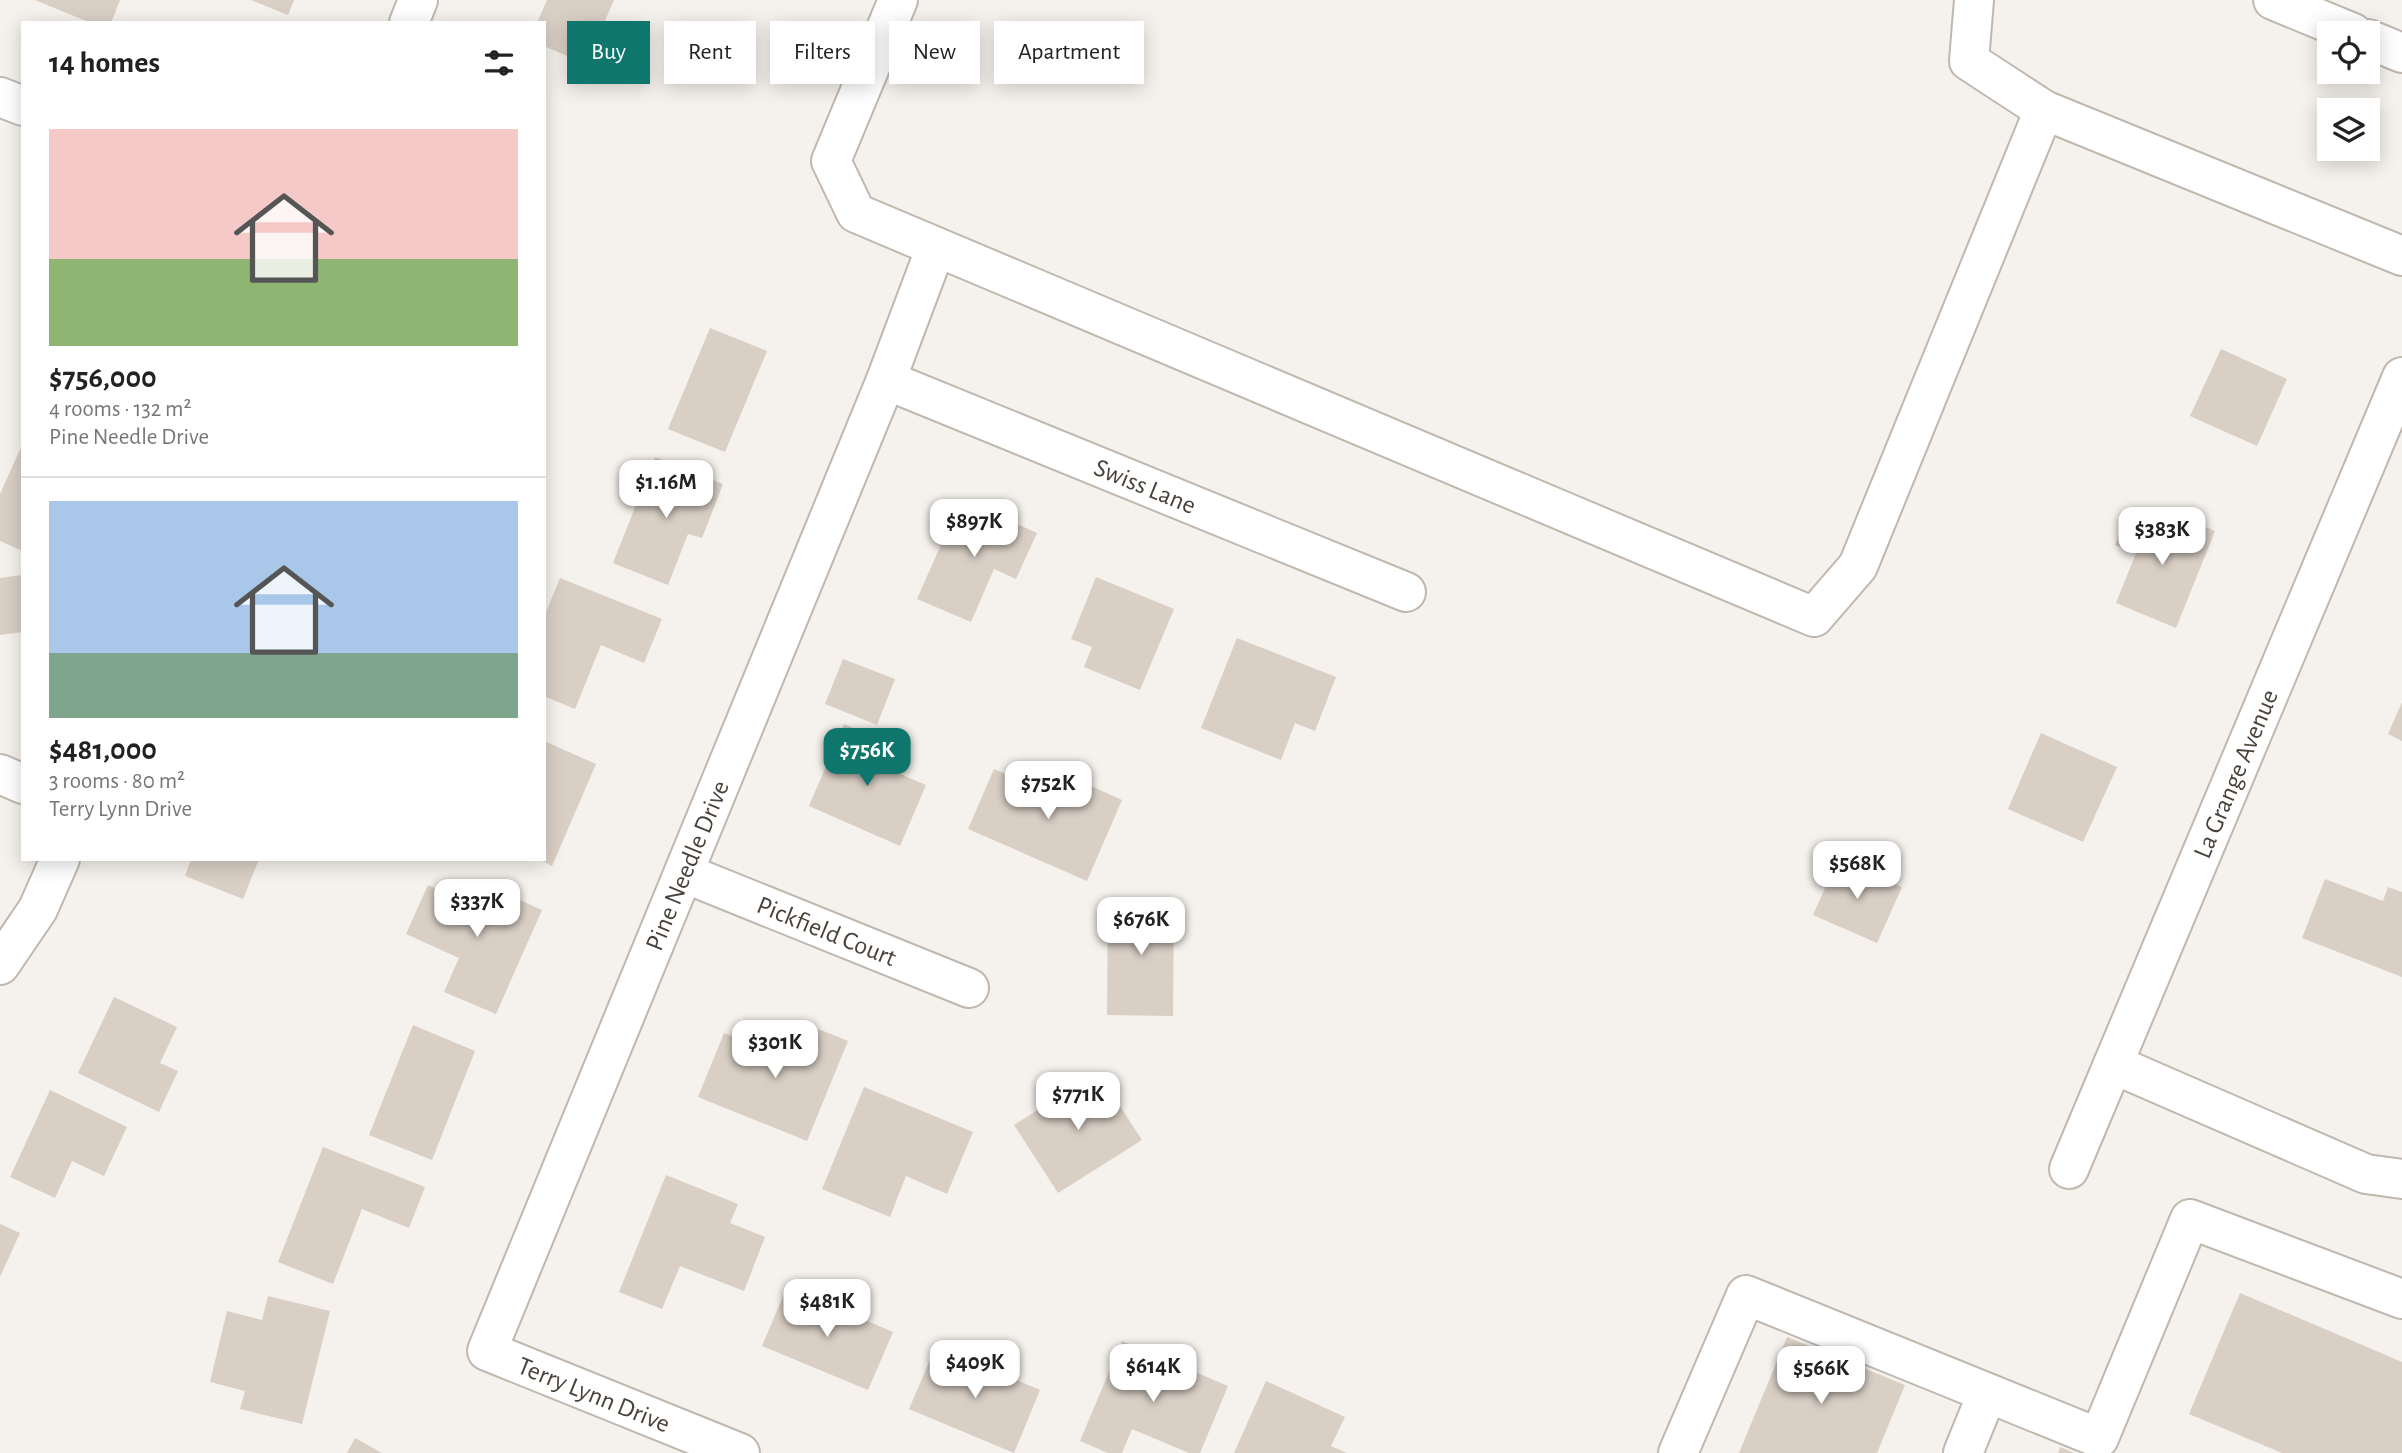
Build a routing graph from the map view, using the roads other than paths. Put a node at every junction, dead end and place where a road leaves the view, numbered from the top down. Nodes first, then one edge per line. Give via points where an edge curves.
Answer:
1 (418, 0) edge
2 (898, 0) edge
3 (1974, 0) edge
4 (2273, 0) edge
5 (410, 21) edge
6 (2324, 21) edge
7 (2380, 44) edge
8 (2402, 54) edge
9 (0, 97) edge
10 (21, 105) edge
11 (2044, 110) junction
12 (936, 247) junction
13 (2402, 256) edge
14 (2402, 377) edge
15 (886, 380) junction
16 (1406, 592) dead end
17 (0, 774) edge
18 (21, 783) edge
19 (59, 861) edge
20 (684, 873) junction
21 (0, 965) edge
22 (969, 988) dead end
23 (2113, 1064) junction
24 (2069, 1169) dead end
25 (2402, 1180) edge
26 (2402, 1299) edge
27 (487, 1351) joint
28 (1987, 1394) junction
29 (740, 1453) edge
30 (1678, 1453) edge
31 (1963, 1453) edge

1 - 5 street
2 - 12 street via 831,161 856,213
3 - 11 street via 1969,61
4 - 6 street
7 - 8 street
9 - 10 street
11 - 12 street via 1858,566 1814,617
11 - 13 street
12 - 15 street, Pine Needle Drive
14 - 23 street, La Grange Avenue
15 - 16 street, Swiss Lane
15 - 20 street, Pine Needle Drive
17 - 18 street
19 - 21 street via 38,909
20 - 22 street, Pickfield Court
20 - 27 street, Pine Needle Drive
23 - 24 street, La Grange Avenue
23 - 25 street via 2366,1174
26 - 28 street via 2190,1219 2099,1438
27 - 29 street, Terry Lynn Drive
28 - 30 street via 1746,1295
28 - 31 street

